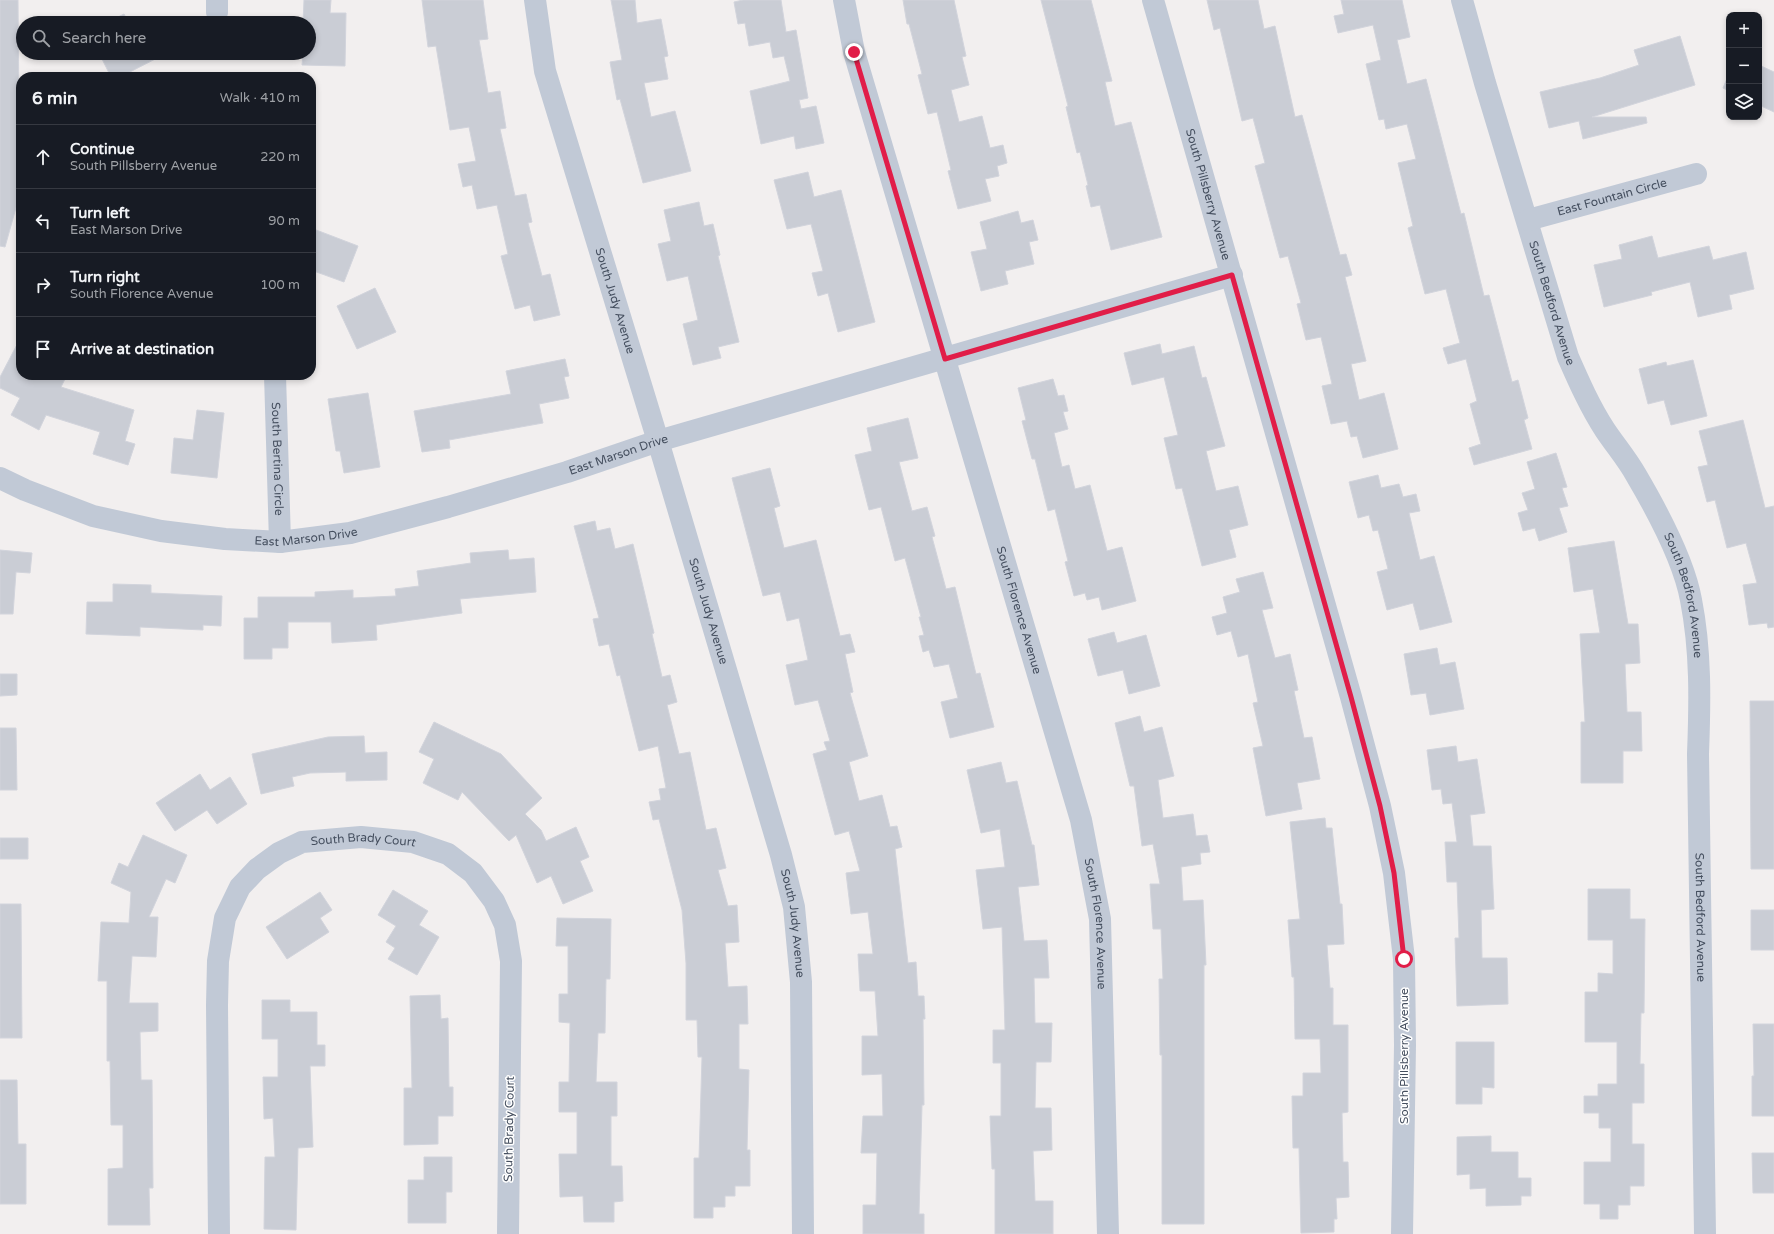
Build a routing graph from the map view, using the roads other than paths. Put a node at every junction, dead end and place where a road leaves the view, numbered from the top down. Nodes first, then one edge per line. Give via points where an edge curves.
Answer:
1 (535, 0) edge
2 (844, 0) edge
3 (1153, 0) edge
4 (1462, 0) edge
5 (1696, 174) dead end
6 (1528, 220) junction
7 (1232, 275) junction
8 (945, 359) junction
9 (275, 380) edge
10 (658, 441) junction
11 (0, 478) edge
12 (280, 542) junction
13 (219, 1234) edge
14 (508, 1234) edge
15 (803, 1234) edge
16 (1108, 1234) edge
17 (1402, 1234) edge
18 (1705, 1234) edge

1 - 10 street, South Judy Avenue via 545,71
2 - 8 street, South Florence Avenue via 854,52
3 - 7 street, South Pillsberry Avenue
4 - 6 street, South Bedford Avenue
5 - 6 street, East Fountain Circle
6 - 18 street, South Bedford Avenue via 1568,357 1604,429 1636,475 1660,521 1679,561 1691,599 1700,679 1698,754
7 - 8 street, East Marson Drive
7 - 17 street, South Pillsberry Avenue via 1351,697 1380,806 1394,873 1404,959
8 - 10 street, East Marson Drive
8 - 16 street, South Florence Avenue via 1081,820 1100,919
9 - 12 street, South Bertina Circle
10 - 12 street, East Marson Drive via 567,472 441,509 350,533
10 - 15 street, South Judy Avenue via 779,847 794,908 801,982
11 - 12 street, East Marson Drive via 93,516 161,531
13 - 14 street, South Brady Court via 217,1005 218,961 225,918 240,887 257,869 279,853 302,842 361,837 413,842 448,854 473,873 494,901 505,925 511,961

